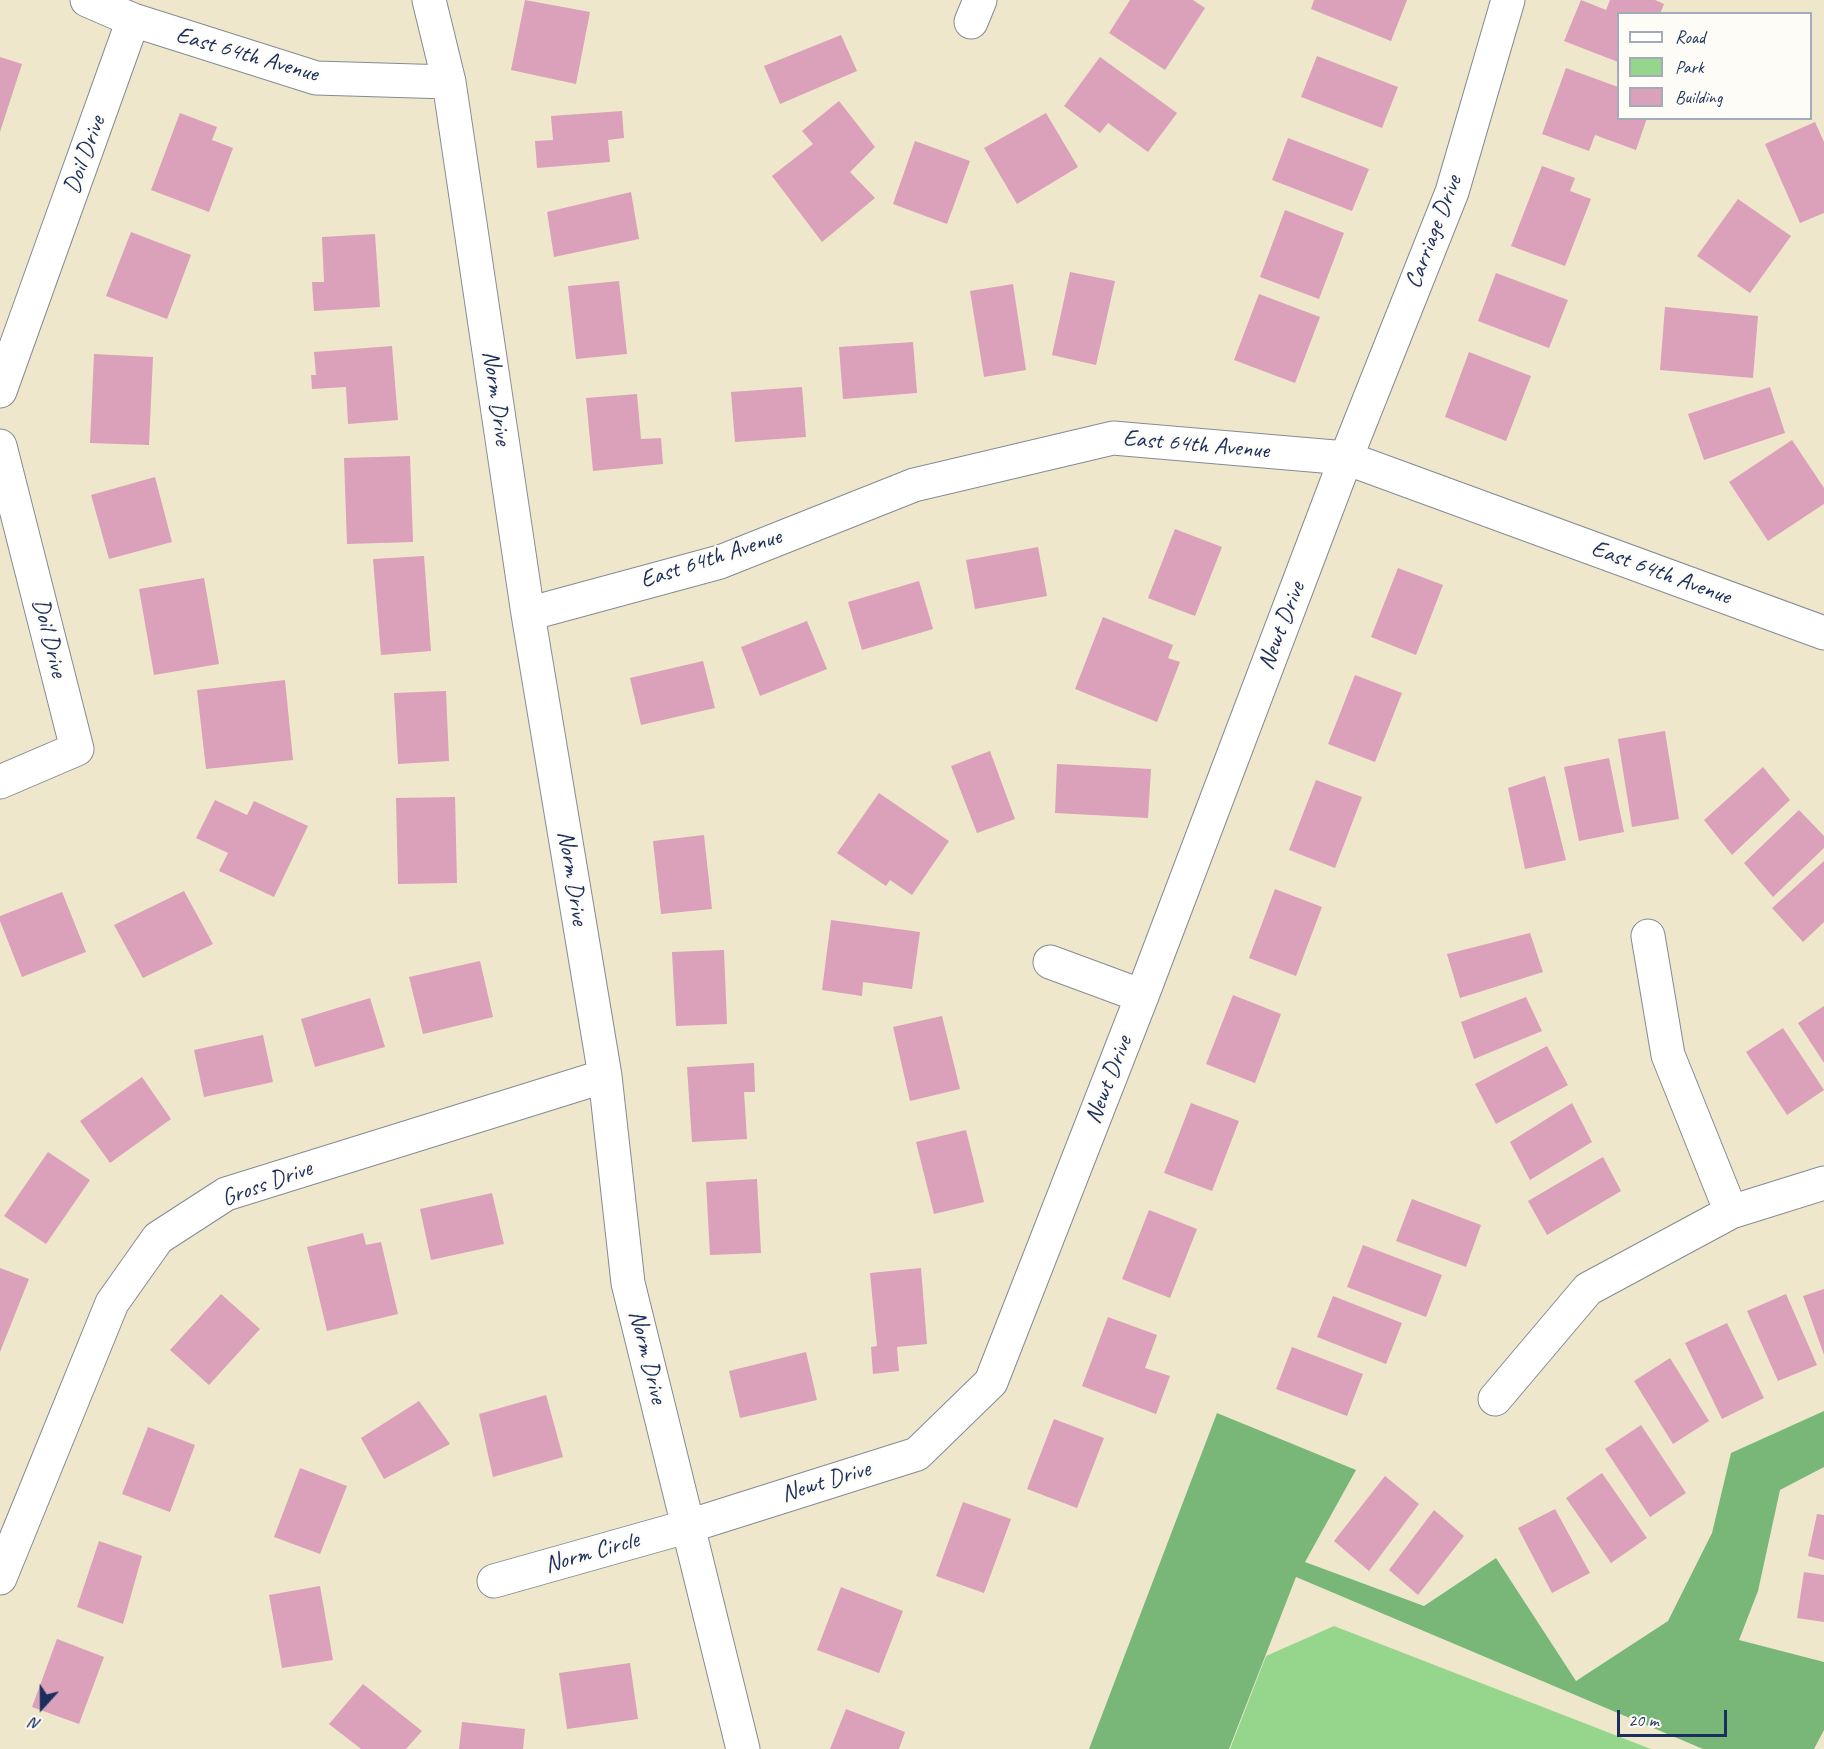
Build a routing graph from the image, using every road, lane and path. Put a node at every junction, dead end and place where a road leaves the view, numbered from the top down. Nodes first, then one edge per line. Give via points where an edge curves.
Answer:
1 (87, 0) edge
2 (429, 0) edge
3 (1508, 0) edge
4 (133, 20) junction
5 (449, 82) junction
6 (0, 391) edge
7 (0, 446) edge
8 (1346, 458) junction
9 (528, 614) junction
10 (1824, 633) edge
11 (0, 782) edge
12 (1648, 936) dead end
13 (1050, 962) dead end
14 (1142, 996) junction
15 (604, 1076) junction
16 (1824, 1183) edge
17 (1731, 1212) junction
18 (1495, 1399) dead end
19 (689, 1526) junction
20 (0, 1578) edge
21 (494, 1581) dead end
22 (743, 1749) edge

1 - 4 street, East 64th Avenue
2 - 5 street, Norm Drive
3 - 8 street, Carriage Drive via 1452,192
4 - 5 street, East 64th Avenue via 316,78
4 - 6 street, Doil Drive
5 - 9 street, Norm Drive
7 - 11 street, Doil Drive via 76,749
8 - 9 street, East 64th Avenue via 1113,438 914,484 720,562
8 - 10 street, East 64th Avenue
8 - 14 street, Newt Drive
9 - 15 street, Norm Drive
12 - 17 street via 1668,1054
13 - 14 street
14 - 19 street, Newt Drive via 991,1382 917,1454
15 - 19 street, Norm Drive via 628,1283
15 - 20 street, Gross Drive via 226,1194 158,1238 112,1303
16 - 17 street
17 - 18 street via 1588,1289
19 - 21 street, Norm Circle
19 - 22 street, Norm Drive

